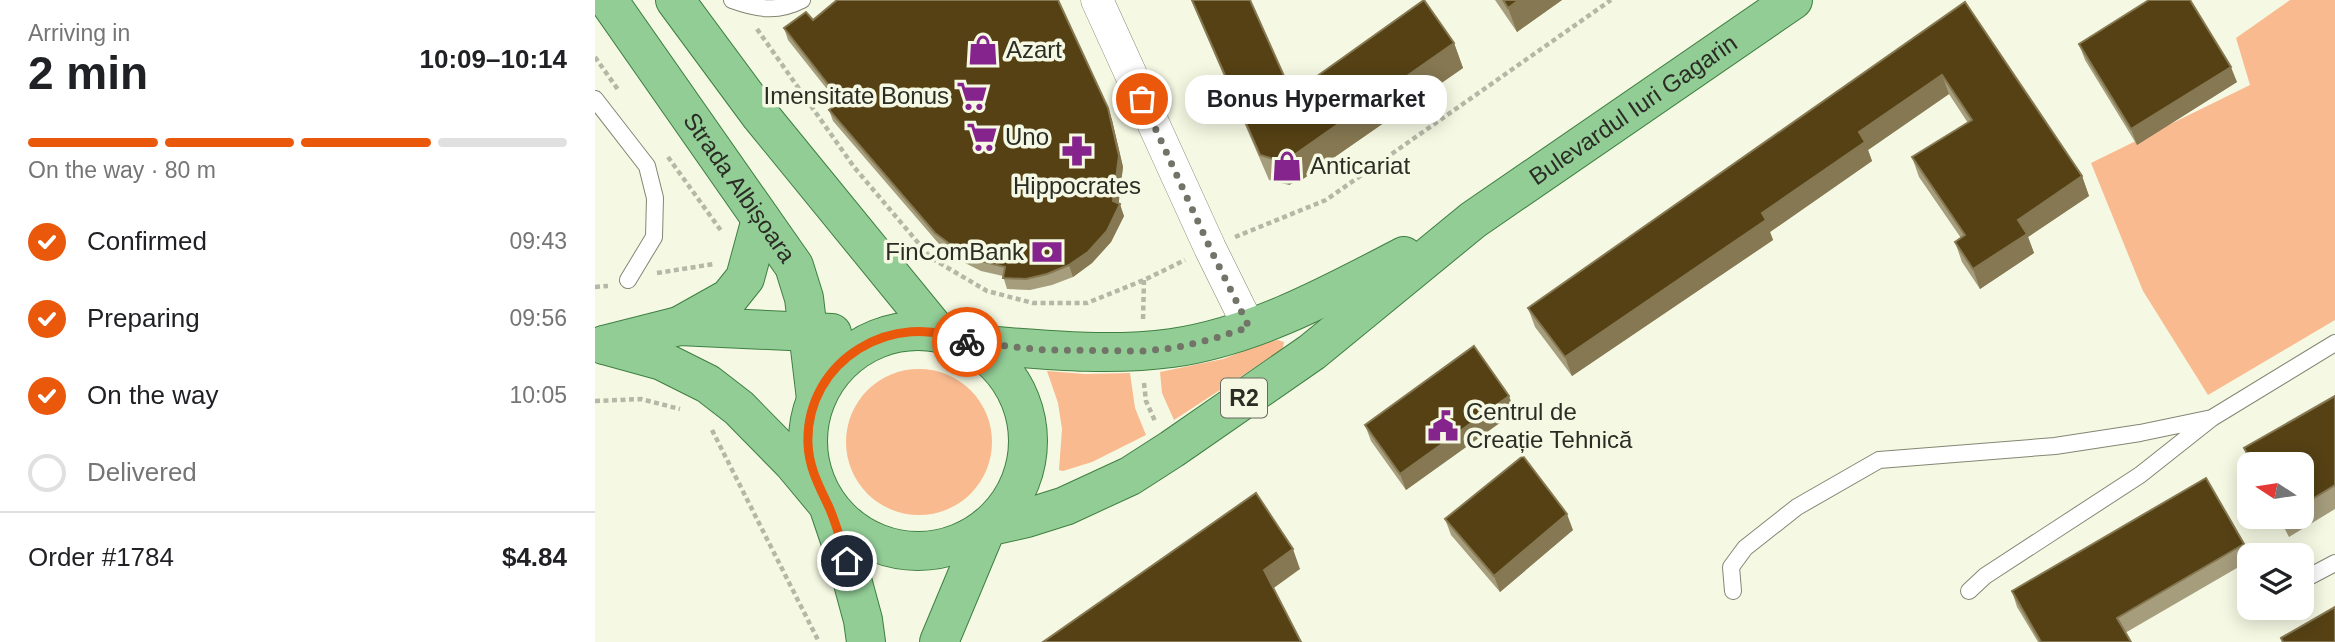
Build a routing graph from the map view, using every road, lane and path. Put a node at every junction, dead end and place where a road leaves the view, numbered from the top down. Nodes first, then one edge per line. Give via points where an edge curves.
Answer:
1 (608, 0) edge
2 (675, 0) edge
3 (732, 0) edge
4 (802, 0) edge
5 (1097, 0) edge
6 (1611, 0) edge
7 (1793, 0) edge
8 (749, 22) dead end
9 (595, 99) edge
10 (761, 219) junction
11 (1473, 220) junction
12 (1210, 248) junction
13 (628, 280) dead end
14 (1144, 280) junction
15 (679, 326) junction
16 (1142, 327) dead end
17 (1249, 327) junction
18 (808, 332) junction
19 (890, 335) junction
20 (954, 338) junction
21 (2335, 343) edge
22 (599, 346) edge
23 (1143, 373) dead end
24 (816, 399) junction
25 (595, 401) edge
26 (687, 411) dead end
27 (2212, 418) junction
28 (711, 427) dead end
29 (1159, 428) dead end
30 (828, 505) junction
31 (987, 527) junction
32 (2335, 563) edge
33 (2314, 574) edge
34 (1733, 591) dead end
35 (1969, 591) dead end
36 (819, 642) edge
37 (866, 642) edge
38 (939, 642) edge

1 - 10 main road, Strada Albișoara
2 - 20 main road via 760,115
3 - 4 lane via 769,10
5 - 12 street
6 - 12 path via 1326,200
7 - 11 main road, Bulevardul Iuri Gagarin / R2
8 - 14 path via 854,167 931,258 987,290 1033,303 1087,303
9 - 13 lane via 647,166 655,198 654,237
10 - 15 main road via 745,278 729,298
10 - 18 main road, Strada Albișoara via 794,266
11 - 17 main road, Bulevardul Iuri Gagarin / R2 via 1327,296
11 - 31 main road, Bulevardul Iuri Gagarin / R2 via 1312,352 1130,476 1065,506
12 - 14 path
12 - 17 street
14 - 16 path
15 - 18 main road
15 - 22 main road
17 - 20 main road, Bulevardul Iuri Gagarin / R2 via 1174,348 1142,351 1058,351
18 - 19 main road
18 - 24 main road, Strada Albișoara
19 - 20 main road via 922,331
19 - 24 main road via 859,348 841,362
20 - 31 main road via 999,366 1021,401 1027,421 1026,464 1020,484
21 - 27 lane
22 - 30 main road via 662,361 708,384 772,439
23 - 29 path via 1146,401
24 - 30 main road via 810,420 810,465
25 - 26 path via 641,399
27 - 34 lane via 2055,446 1879,460 1797,507 1745,548 1731,567
27 - 35 lane via 2140,475
28 - 36 path
30 - 31 main road via 860,535 900,550 942,549
30 - 37 main road
31 - 38 main road
32 - 33 lane

